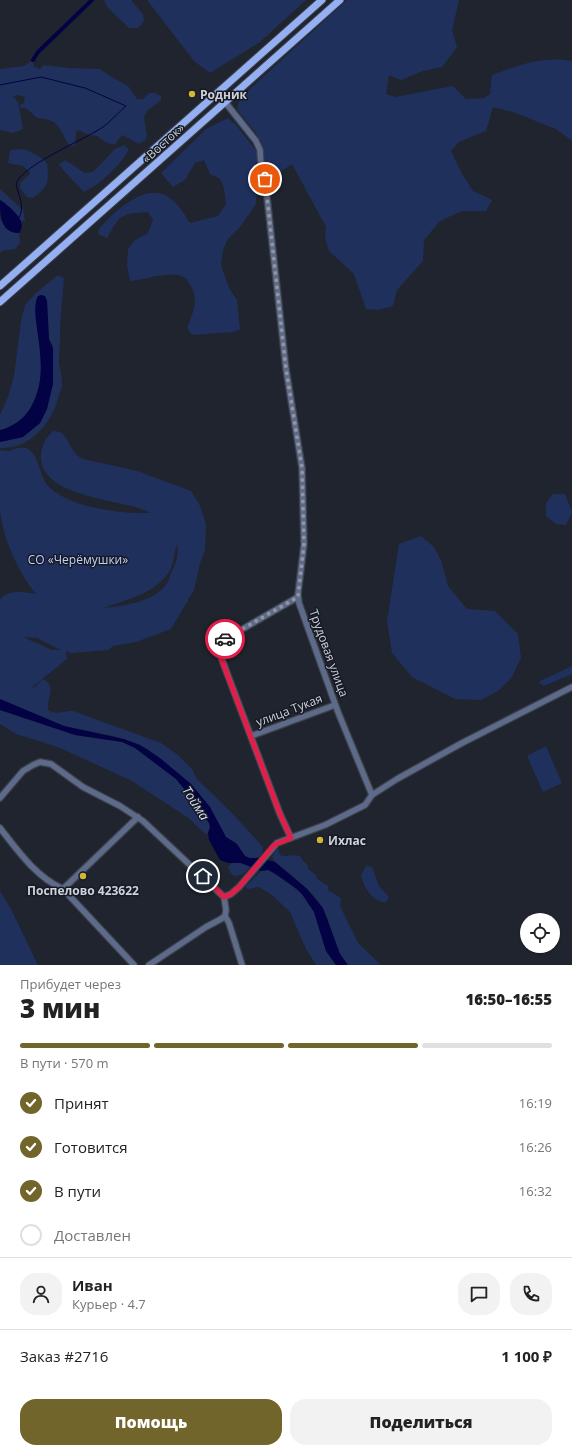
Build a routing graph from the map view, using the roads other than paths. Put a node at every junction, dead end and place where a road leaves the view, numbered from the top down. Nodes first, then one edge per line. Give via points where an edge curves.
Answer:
1 (322, 0) edge
2 (340, 0) edge
3 (225, 102) junction
4 (0, 286) edge
5 (0, 302) edge
6 (298, 597) junction
7 (572, 687) edge
8 (335, 705) junction
9 (251, 736) junction
10 (372, 795) junction
11 (0, 798) edge
12 (138, 817) junction
13 (0, 828) edge
14 (291, 838) junction
15 (63, 889) junction
16 (224, 897) junction
17 (225, 916) junction
18 (134, 965) edge
19 (150, 965) edge
20 (242, 965) edge

1 - 4 main road, «Восток»
2 - 3 main road, «Восток»
3 - 5 main road, «Восток»
3 - 6 street, Трудовая улица via 256,141 265,179 285,363 302,468 304,548
6 - 8 street, Трудовая улица
6 - 9 street via 227,638 222,645 221,658
7 - 10 street via 462,743
8 - 9 street, улица Тукая
8 - 10 street, Трудовая улица
9 - 14 street
10 - 14 street via 357,809
11 - 12 street via 23,772 37,763 46,762 62,770 83,787
12 - 15 street
12 - 16 street
13 - 15 street via 37,872
14 - 16 street via 277,843 239,887
15 - 18 street
16 - 17 street
17 - 19 street
17 - 20 street

